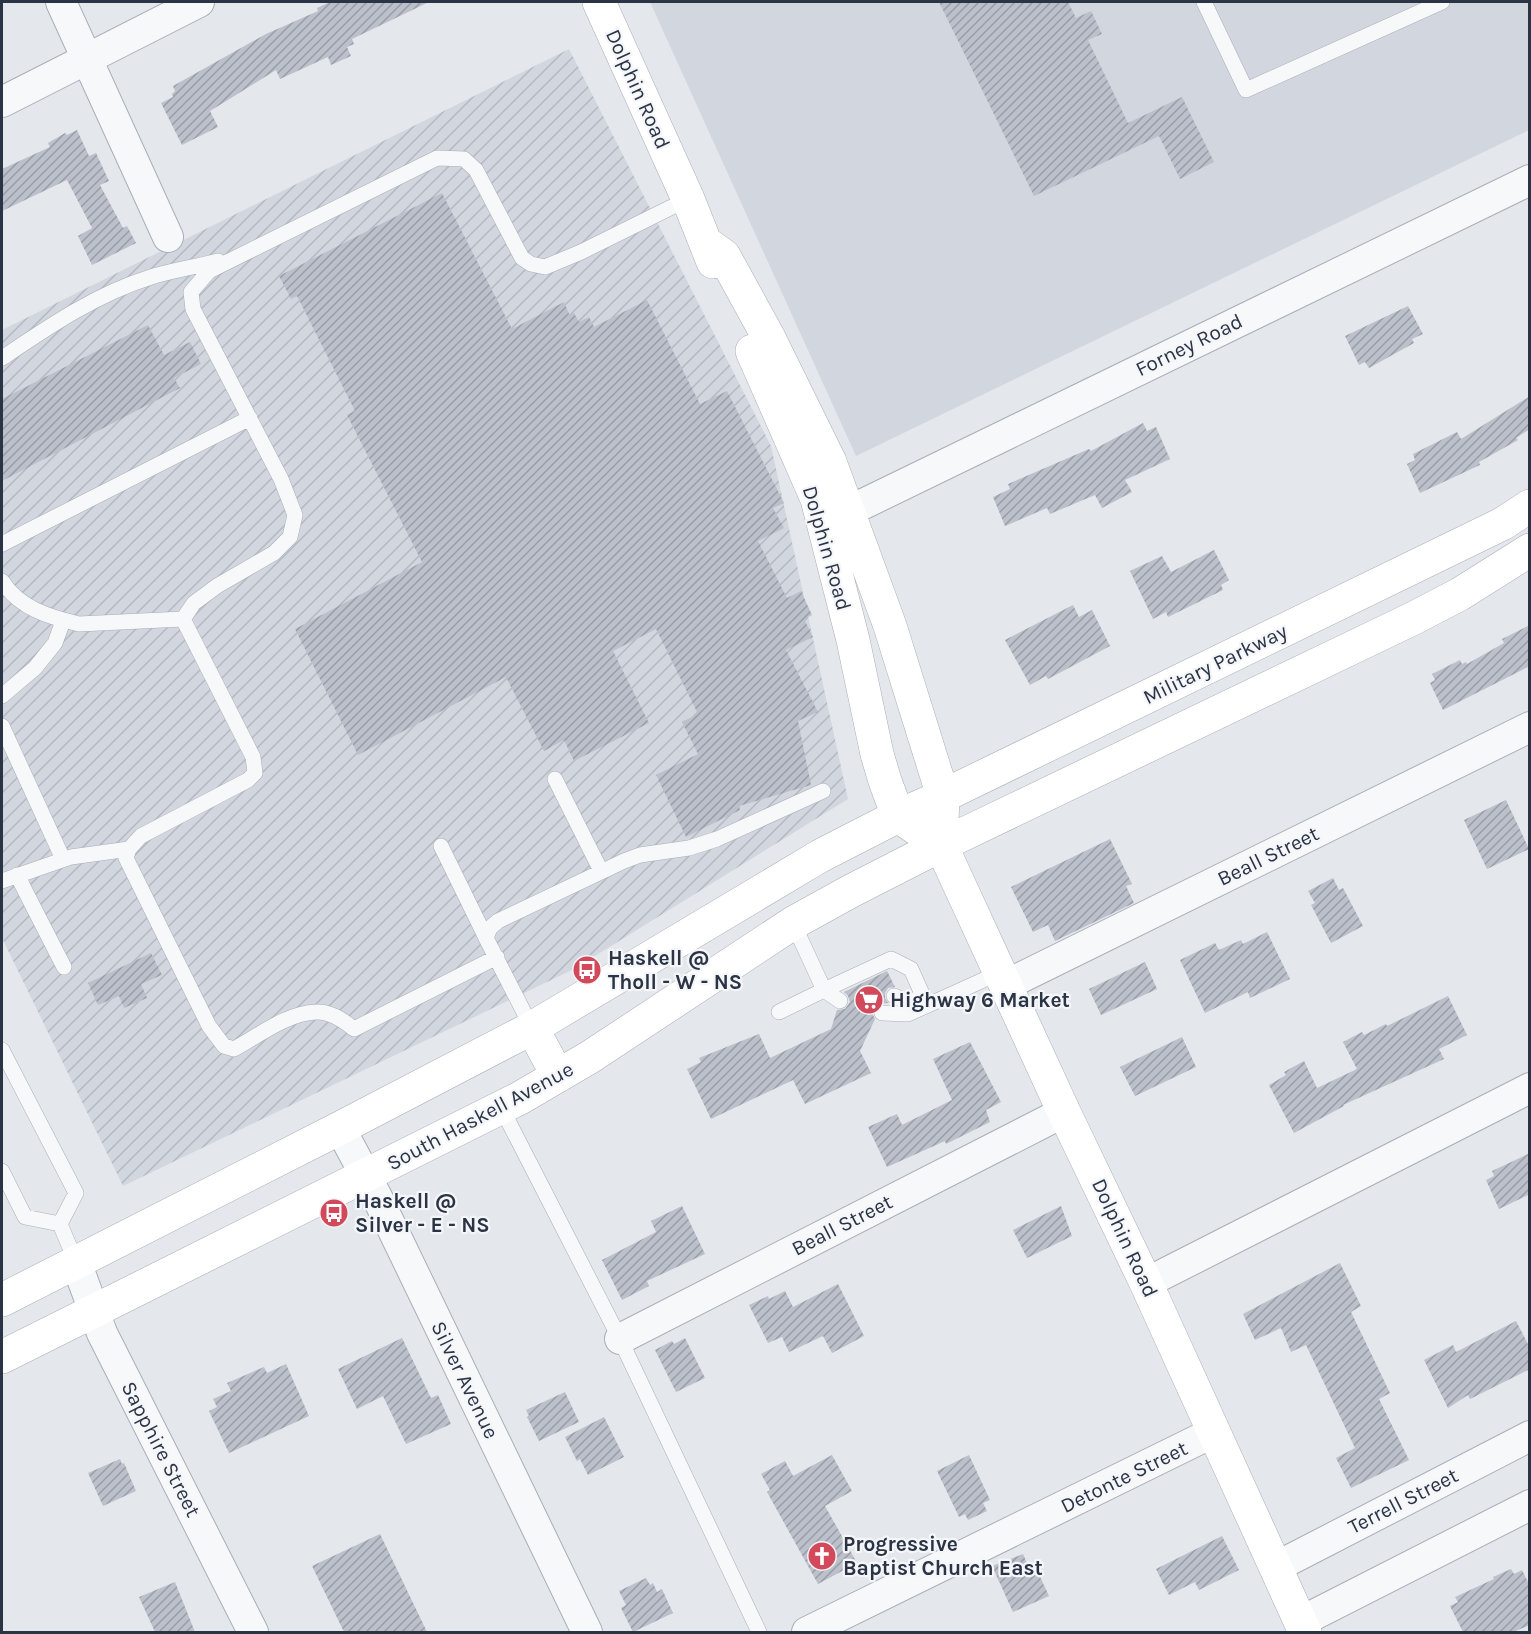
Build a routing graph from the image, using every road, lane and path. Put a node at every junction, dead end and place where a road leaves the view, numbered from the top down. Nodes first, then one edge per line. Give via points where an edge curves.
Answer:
1 (61, 2) edge
2 (199, 2) edge
3 (598, 2) edge
4 (1204, 2) edge
5 (1442, 2) edge
6 (89, 59) junction
7 (2, 102) edge
8 (1530, 180) edge
9 (688, 199) junction
10 (168, 237) dead end
11 (706, 243) junction
12 (238, 256) junction
13 (2, 358) edge
14 (250, 418) junction
15 (1530, 506) edge
16 (849, 511) junction
17 (2, 544) edge
18 (1530, 550) edge
19 (2, 581) edge
20 (183, 620) junction
21 (63, 621) junction
22 (2, 696) edge
23 (2, 726) edge
24 (1530, 727) edge
25 (555, 779) dead end
26 (822, 791) dead end
27 (943, 796) junction
28 (898, 816) junction
29 (941, 845) junction
30 (441, 846) dead end
31 (129, 849) junction
32 (63, 859) junction
33 (601, 871) junction
34 (17, 875) junction
35 (2, 881) edge
36 (793, 923) junction
37 (486, 938) junction
38 (497, 957) junction
39 (64, 967) dead end
40 (1004, 979) junction
41 (824, 990) junction
42 (894, 996) dead end
43 (925, 1000) junction
44 (840, 1001) dead end
45 (779, 1012) dead end
46 (882, 1013) dead end
47 (532, 1028) junction
48 (2, 1050) edge
49 (558, 1076) junction
50 (1530, 1088) edge
51 (501, 1107) junction
52 (1064, 1112) junction
53 (340, 1128) junction
54 (2, 1171) edge
55 (366, 1176) junction
56 (60, 1224) junction
57 (76, 1262) junction
58 (1146, 1283) junction
59 (2, 1300) edge
60 (95, 1312) junction
61 (620, 1339) junction
62 (2, 1357) edge
63 (1214, 1432) junction
64 (1530, 1436) edge
65 (1530, 1505) edge
66 (1276, 1567) junction
67 (1303, 1627) edge
68 (253, 1632) edge
69 (587, 1632) edge
70 (759, 1632) edge
71 (807, 1632) edge

1 - 6 street
2 - 6 street
3 - 9 main road, Dolphin Road
4 - 5 lane via 1246,90
6 - 7 street
6 - 10 street
8 - 16 street, Forney Road
9 - 11 main road, Dolphin Road
9 - 12 lane via 545,267 522,258 476,170 464,159 438,158
11 - 16 main road, Dolphin Road via 724,256 769,338 830,462
11 - 28 main road, Dolphin Road via 817,499 877,754
12 - 13 lane via 150,277 105,296
12 - 14 lane via 208,271 191,292 193,309
14 - 17 lane
14 - 20 lane via 295,515 290,537 274,552 194,603
15 - 27 main road, Military Parkway via 1502,524
16 - 27 main road, Dolphin Road
18 - 29 main road via 1414,618
19 - 21 lane via 9,593 44,616
20 - 21 lane via 79,624
20 - 31 lane via 253,757 255,773 141,836
21 - 22 lane via 55,643 35,668
23 - 32 lane
24 - 40 street, Beall Street
25 - 33 lane
26 - 33 lane via 717,839 689,848 640,855
27 - 28 main road, Military Parkway
27 - 29 main road, Dolphin Road
28 - 29 main road
28 - 47 main road via 820,856
29 - 36 main road, South Haskell Avenue
29 - 40 main road, Dolphin Road
30 - 37 lane
31 - 32 lane
31 - 38 lane via 126,858 209,1026 224,1046 234,1049 290,1018 316,1012 334,1015 354,1029
32 - 34 lane
33 - 37 lane via 498,921
34 - 35 lane
34 - 39 lane
36 - 41 lane
36 - 49 main road, South Haskell Avenue
37 - 38 lane
38 - 47 lane
40 - 43 lane
40 - 52 main road, Dolphin Road
41 - 43 lane via 853,982 891,959 911,969
41 - 44 lane
41 - 45 lane
42 - 43 lane via 909,1002
43 - 46 lane via 908,1014
47 - 49 main road
47 - 53 main road
48 - 56 lane via 76,1193
49 - 51 main road, South Haskell Avenue
50 - 58 street
51 - 55 main road, South Haskell Avenue
51 - 61 lane
52 - 58 main road, Dolphin Road
52 - 61 street, Beall Street
53 - 55 street, Silver Avenue
53 - 57 main road
54 - 56 lane via 25,1218
55 - 60 main road, South Haskell Avenue
55 - 69 street, Silver Avenue
56 - 57 lane
57 - 59 main road
57 - 60 street, Sapphire Street
58 - 63 main road, Dolphin Road
60 - 62 main road, South Haskell Avenue
60 - 68 street, Sapphire Street via 102,1333
61 - 70 lane
63 - 66 main road, Dolphin Road
63 - 71 street, Detonte Street
64 - 66 street, Terrell Street
65 - 67 street
66 - 67 main road, Dolphin Road

